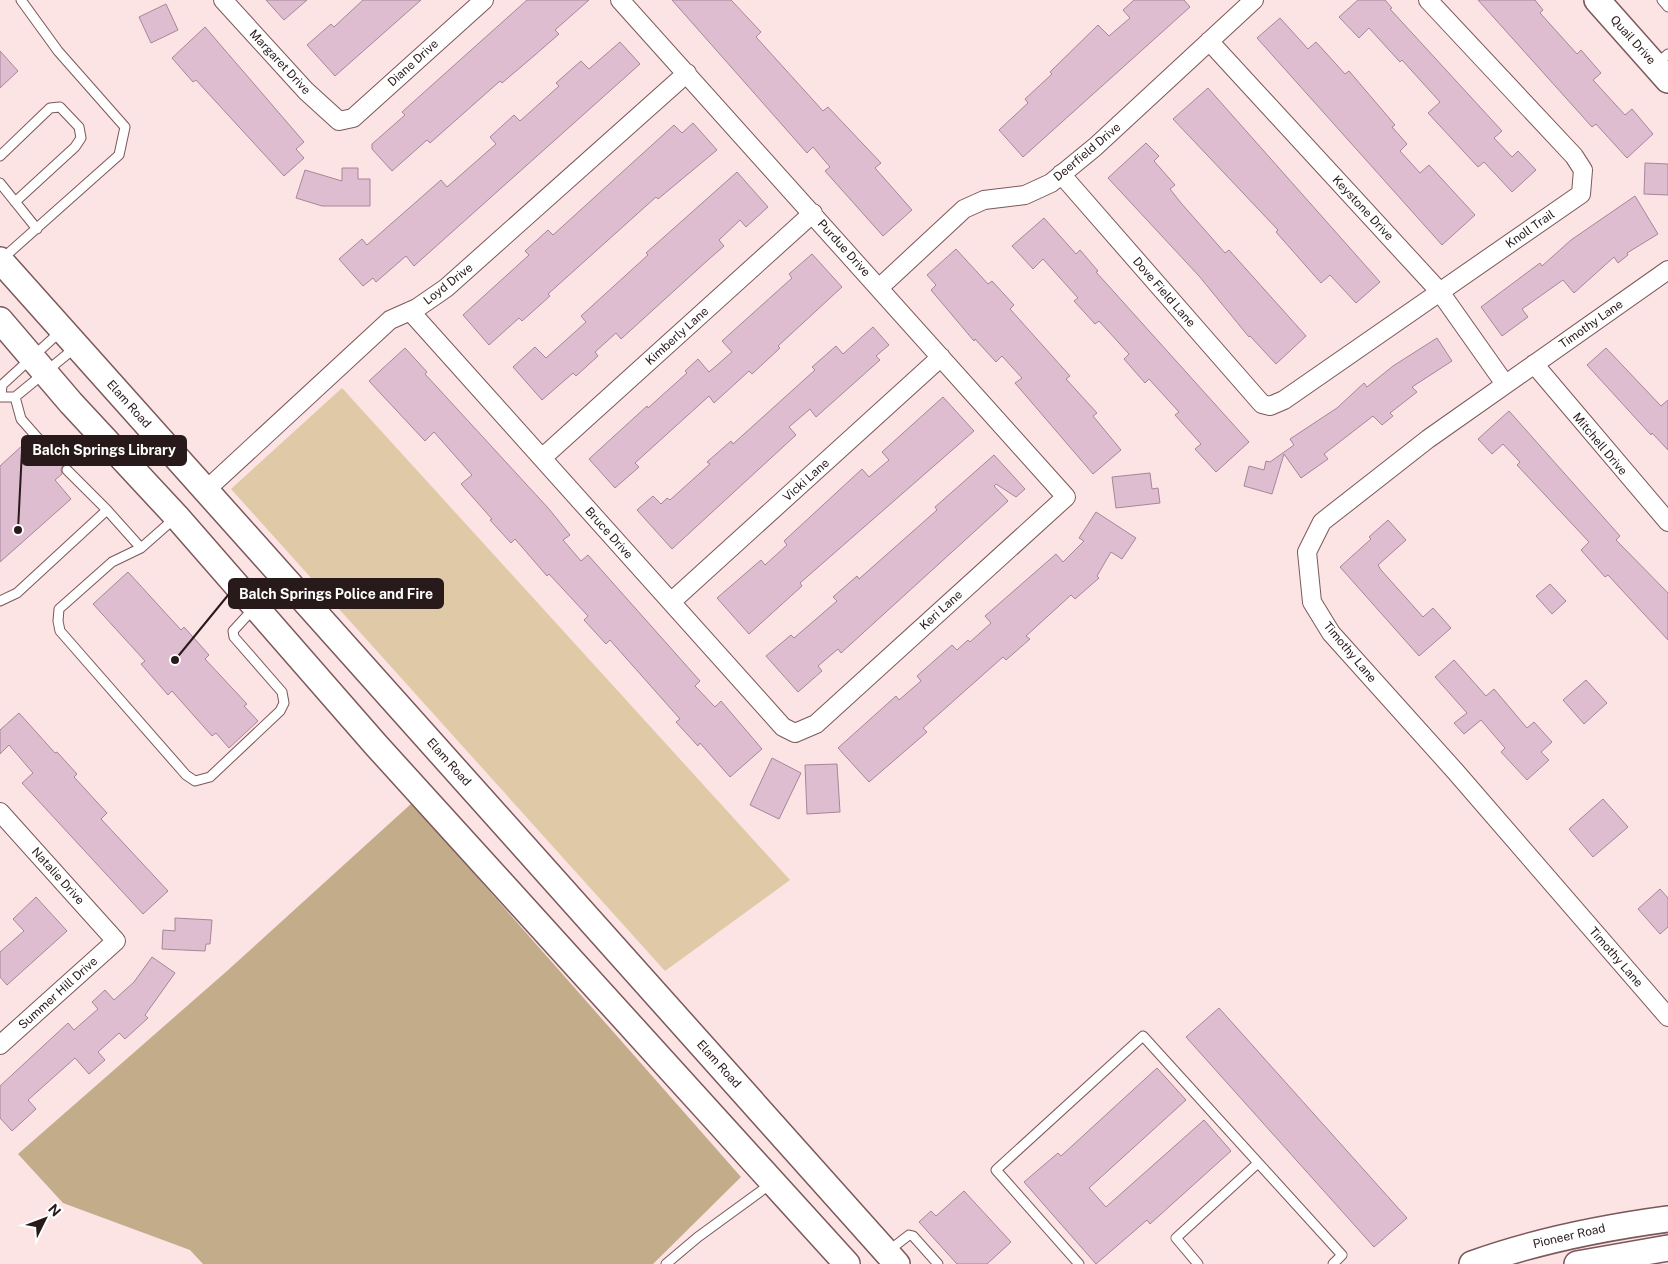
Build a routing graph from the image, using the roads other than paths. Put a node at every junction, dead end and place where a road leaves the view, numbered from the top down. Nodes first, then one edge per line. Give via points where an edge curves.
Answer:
1 (21, 0) edge
2 (223, 0) edge
3 (484, 0) edge
4 (620, 0) edge
5 (1254, 0) edge
6 (1428, 0) edge
7 (1597, 0) edge
8 (1662, 0) edge
9 (1668, 7) edge
10 (1209, 41) junction
11 (1664, 66) edge
12 (687, 73) junction
13 (339, 121) joint
14 (0, 156) edge
15 (1061, 174) junction
16 (0, 183) edge
17 (15, 202) junction
18 (813, 213) junction
19 (37, 229) junction
20 (0, 260) edge
21 (1668, 270) edge
22 (879, 288) junction
23 (1440, 292) junction
24 (410, 311) junction
25 (0, 320) edge
26 (70, 338) junction
27 (941, 357) junction
28 (1534, 364) junction
29 (38, 366) junction
30 (1505, 384) junction
31 (0, 397) edge
32 (16, 398) junction
33 (1270, 406) joint
34 (50, 452) dead end
35 (542, 458) junction
36 (67, 470) dead end
37 (206, 490) junction
38 (1066, 496) joint
39 (107, 510) junction
40 (177, 517) junction
41 (231, 518) junction
42 (1668, 522) edge
43 (202, 545) junction
44 (141, 548) junction
45 (286, 579) junction
46 (0, 601) edge
47 (671, 602) junction
48 (256, 606) junction
49 (816, 724) joint
50 (0, 812) edge
51 (116, 941) joint
52 (677, 1016) junction
53 (1668, 1017) edge
54 (647, 1044) junction
55 (0, 1045) edge
56 (1258, 1163) junction
57 (772, 1182) junction
58 (1668, 1218) edge
59 (1589, 1231) junction
60 (1668, 1248) edge
61 (892, 1258) edge
62 (666, 1264) edge
63 (847, 1264) edge
64 (938, 1264) edge
65 (1079, 1264) edge
66 (1198, 1264) edge
67 (1333, 1264) edge
68 (1472, 1264) edge
69 (1503, 1264) edge
70 (1577, 1264) edge

1 - 19 lane via 58,51 125,127 119,155
2 - 13 street, Margaret Drive via 306,91
3 - 13 street, Diane Drive via 353,118
4 - 12 street, Purdue Drive
5 - 10 street, Deerfield Drive
6 - 23 street, Knoll Trail via 1574,156 1583,170 1581,194
7 - 11 main road, Quail Drive
8 - 9 lane
10 - 15 street, Deerfield Drive via 1095,147
10 - 23 street, Keystone Drive
12 - 18 street, Purdue Drive
12 - 24 street, Loyd Drive via 446,288
14 - 17 lane via 50,108 60,107 79,127 81,138 75,147
15 - 22 street, Deerfield Drive via 1051,183 1025,195 984,200 964,209
15 - 33 street, Dove Field Lane via 1262,404
16 - 17 lane
17 - 19 lane
18 - 22 street, Purdue Drive
18 - 35 street, Kimberly Lane
19 - 20 lane
20 - 26 main road, Elam Road
21 - 28 street, Timothy Lane
22 - 27 street, Purdue Drive
23 - 30 street, Keystone Drive
23 - 33 street, Knoll Trail via 1284,400
24 - 35 street, Bruce Drive
24 - 37 street, Loyd Drive via 390,320
25 - 29 main road
26 - 29 lane
26 - 29 lane
26 - 37 main road, Elam Road
27 - 38 street, Purdue Drive
27 - 47 street, Vicki Lane
28 - 30 street, Timothy Lane
28 - 42 street, Mitchell Drive
29 - 31 lane via 2,385
29 - 32 lane
29 - 40 main road
30 - 53 street, Timothy Lane via 1428,438 1322,522 1308,552 1312,602 1331,633
31 - 32 lane
32 - 34 lane via 20,419
35 - 47 street, Bruce Drive
36 - 39 lane
37 - 41 main road, Elam Road
38 - 49 street, Keri Lane
39 - 44 lane
39 - 46 lane via 16,592
40 - 43 main road
40 - 44 lane
41 - 43 main road
41 - 45 main road, Elam Road
43 - 48 main road
44 - 48 lane via 112,562 60,609 60,631 194,782 210,777 280,711 284,703 282,692 234,637 233,631
45 - 48 main road
45 - 52 main road, Elam Road
47 - 49 street, Bruce Drive via 783,727 795,733
48 - 54 main road via 376,745
50 - 51 street, Natalie Drive
51 - 55 street, Summer Hill Drive
52 - 54 main road
52 - 61 main road, Elam Road
54 - 57 main road
56 - 65 lane via 1143,1036 996,1170
56 - 66 lane via 1176,1238
56 - 67 lane via 1342,1255
57 - 62 lane via 698,1236
57 - 63 main road
58 - 59 main road, Pioneer Road
59 - 68 main road, Pioneer Road via 1557,1237
59 - 69 main road via 1579,1243
60 - 70 main road
61 - 64 lane via 909,1236 913,1236

